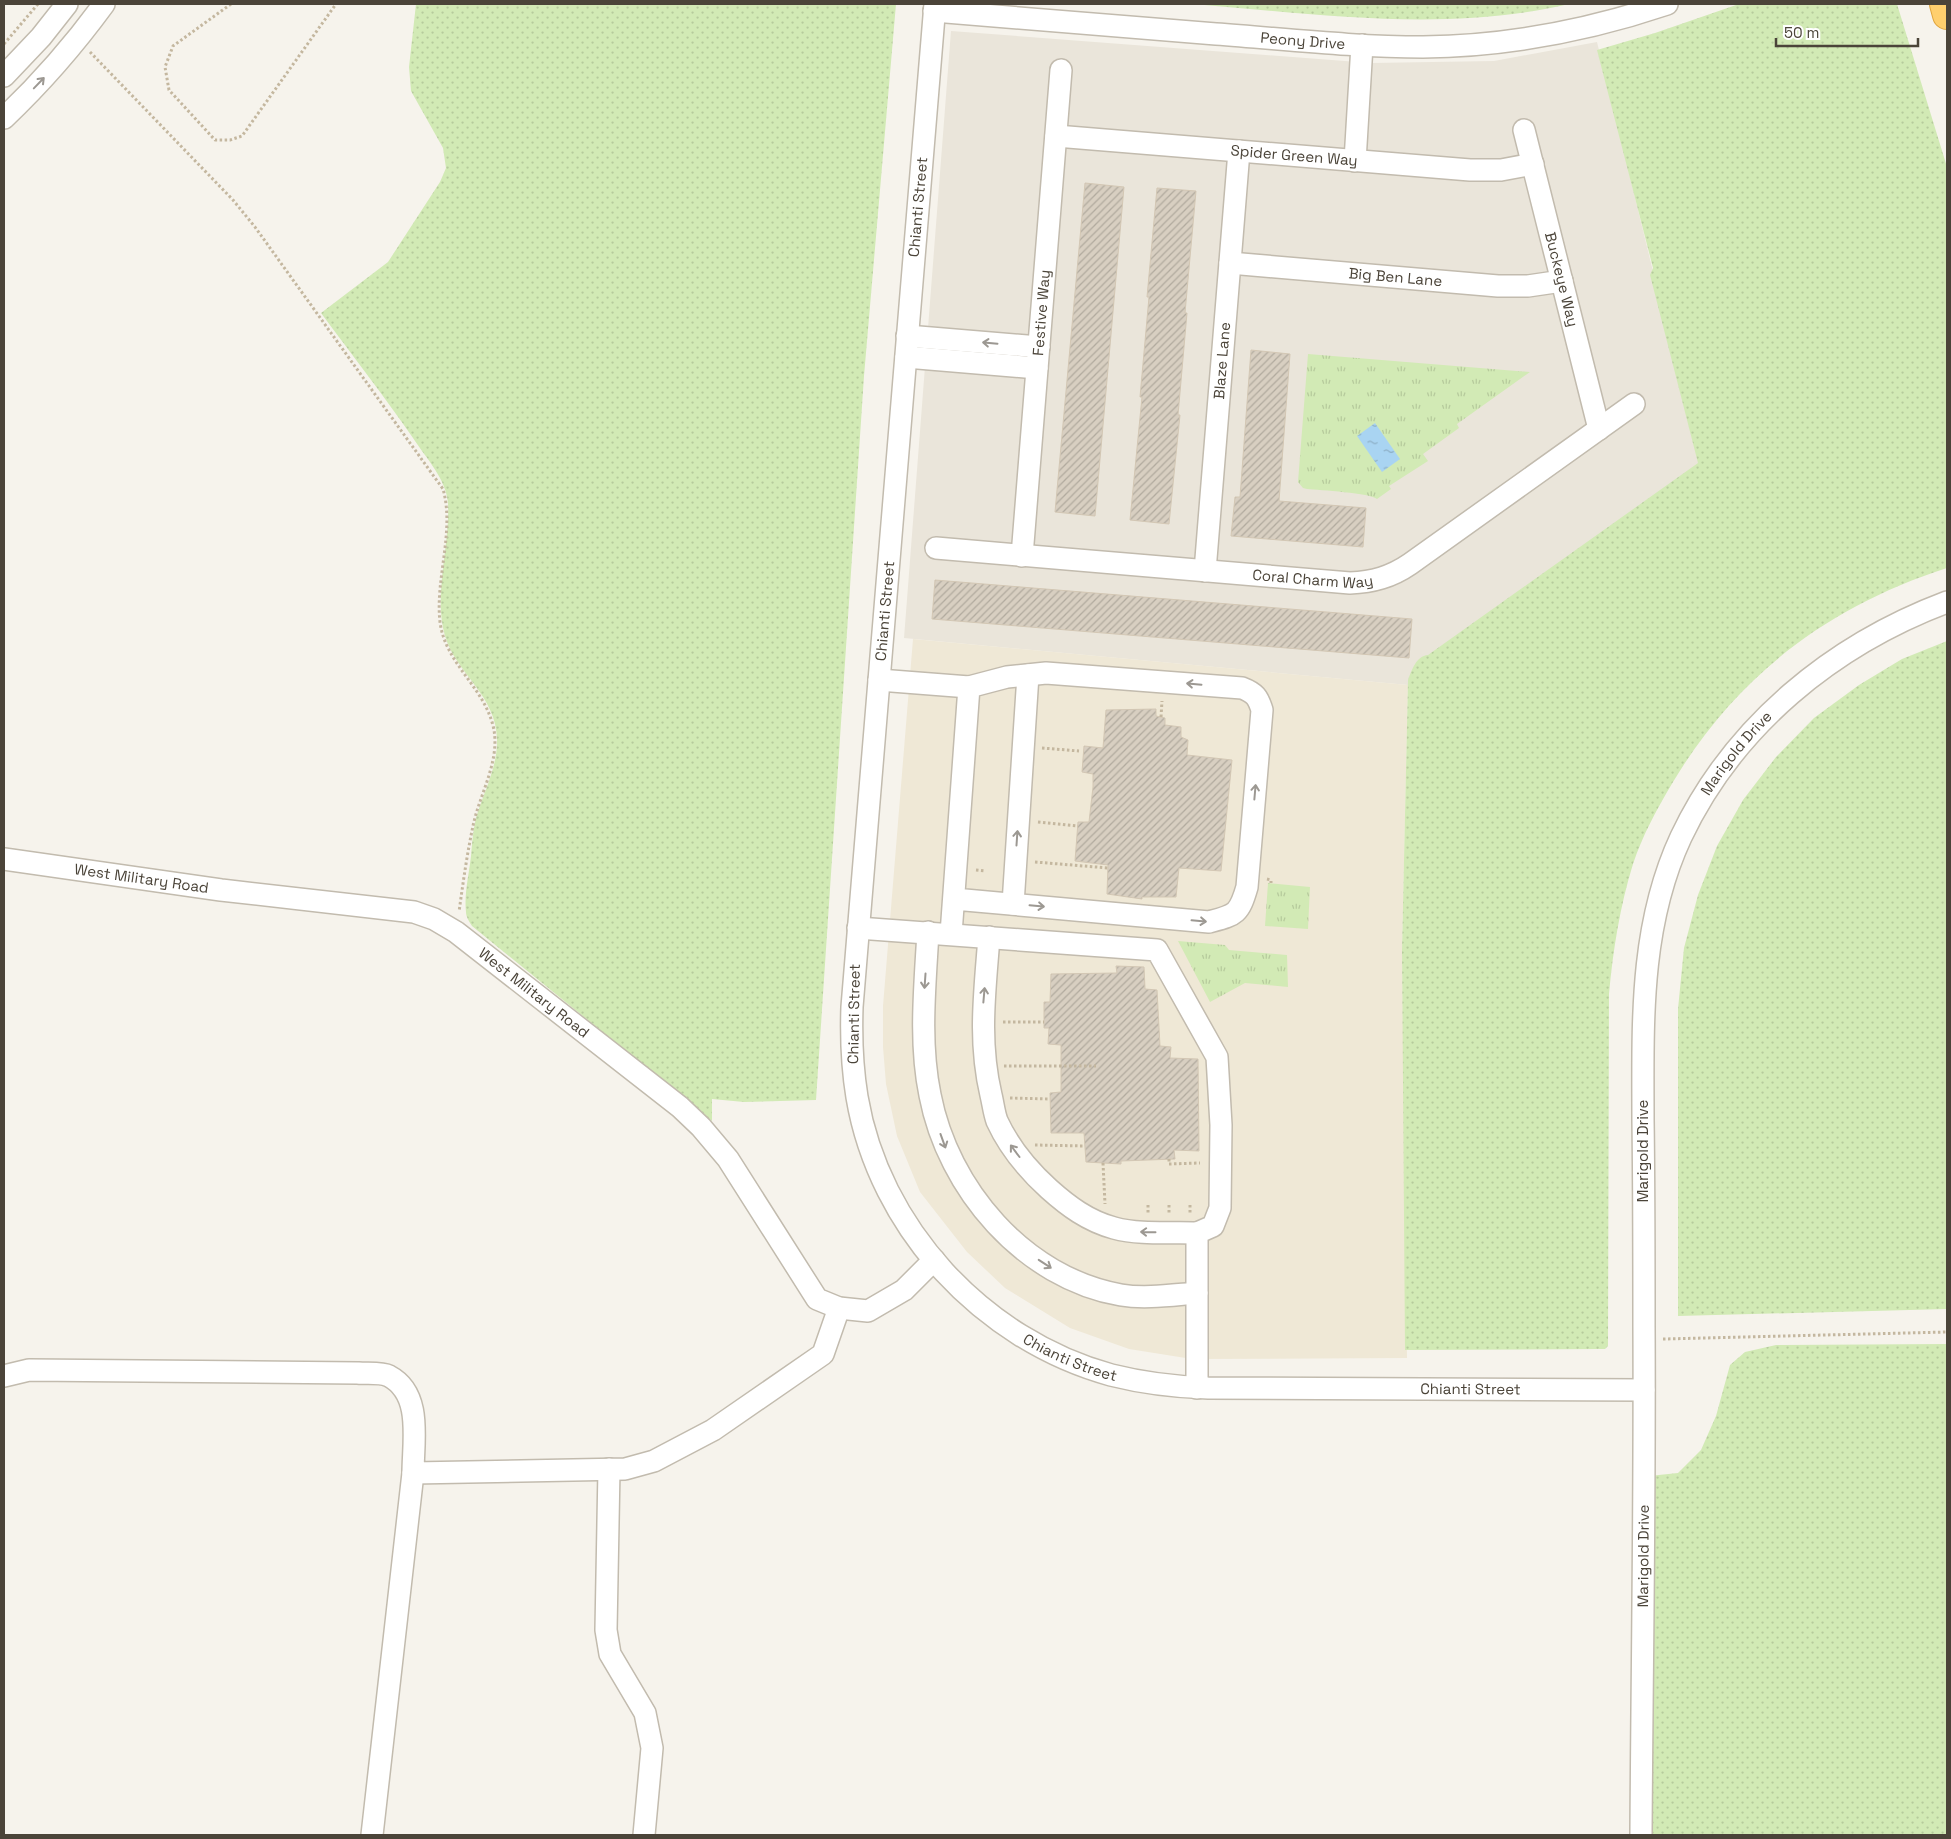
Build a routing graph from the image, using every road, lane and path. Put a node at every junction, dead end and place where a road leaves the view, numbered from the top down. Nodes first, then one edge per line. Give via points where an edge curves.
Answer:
1 (38, 4) edge
2 (67, 4) edge
3 (104, 4) edge
4 (231, 4) edge
5 (336, 4) edge
6 (1667, 4) edge
7 (1944, 4) edge
8 (934, 7) edge
9 (1947, 15) edge
10 (4, 44) edge
11 (1362, 45) junction
12 (87, 50) dead end
13 (1061, 70) dead end
14 (4, 76) edge
15 (4, 118) edge
16 (1524, 130) dead end
17 (1056, 136) junction
18 (1239, 151) junction
19 (1354, 161) junction
20 (1532, 164) junction
21 (1230, 263) junction
22 (1562, 281) junction
23 (907, 336) junction
24 (1039, 347) junction
25 (906, 358) junction
26 (1037, 368) junction
27 (1634, 404) dead end
28 (1599, 429) junction
29 (936, 548) dead end
30 (1022, 556) junction
31 (1205, 571) junction
32 (1947, 602) edge
33 (1028, 675) junction
34 (879, 680) junction
35 (969, 687) junction
36 (1162, 695) dead end
37 (1161, 717) dead end
38 (1038, 748) dead end
39 (1079, 751) dead end
40 (1033, 822) dead end
41 (1078, 826) dead end
42 (4, 859) edge
43 (1030, 862) dead end
44 (1108, 868) dead end
45 (954, 899) junction
46 (1013, 904) junction
47 (858, 928) junction
48 (456, 932) junction
49 (928, 932) junction
50 (951, 934) junction
51 (989, 937) junction
52 (998, 1022) dead end
53 (1044, 1022) dead end
54 (1001, 1066) dead end
55 (1096, 1066) dead end
56 (1010, 1098) dead end
57 (1050, 1099) dead end
58 (1032, 1145) dead end
59 (1085, 1146) dead end
60 (1169, 1159) dead end
61 (1103, 1163) dead end
62 (1206, 1163) dead end
63 (1105, 1204) dead end
64 (1197, 1233) junction
65 (934, 1260) junction
66 (1197, 1293) junction
67 (839, 1308) junction
68 (1947, 1332) edge
69 (1644, 1340) junction
70 (4, 1376) edge
71 (1197, 1388) junction
72 (1644, 1390) junction
73 (609, 1470) junction
74 (414, 1473) junction
75 (372, 1835) edge
76 (644, 1835) edge
77 (1641, 1835) edge

1 - 10 path
2 - 14 street
15 -> 3 street via 63,56
4 - 5 path via 173,46 165,67 169,90 215,140 242,136
6 - 11 street, Peony Drive via 1579,30 1516,40 1432,46
7 - 9 highway
8 - 11 street, Peony Drive
8 - 23 street, Chianti Street
11 - 19 street
12 - 48 path via 233,200 255,227 444,489 447,508 440,606 443,635 453,658 489,713 495,738 492,764 473,824
13 - 17 street, Festive Way
16 - 20 street, Buckeye Way
17 - 18 street, Spider Green Way
17 - 24 street, Festive Way
18 - 19 street, Spider Green Way
18 - 21 street, Blaze Lane
19 - 20 street, Spider Green Way via 1485,171
20 - 22 street, Buckeye Way
21 - 22 street, Big Ben Lane via 1498,286
21 - 31 street, Blaze Lane
22 - 28 street, Buckeye Way
24 -> 23 street
23 - 25 street, Chianti Street
24 - 26 street, Festive Way
25 - 26 street
25 - 34 street, Chianti Street
26 - 30 street, Festive Way
27 - 28 street, Coral Charm Way
28 - 31 street, Coral Charm Way via 1410,564 1386,577 1350,583
29 - 30 street, Coral Charm Way
30 - 31 street, Coral Charm Way
32 - 69 street, Marigold Drive via 1872,635 1793,691 1730,758 1681,837 1653,923 1644,985
33 - 35 street
46 -> 33 street
46 -> 33 street via 1209,922 1232,916 1242,905 1247,887 1262,710 1253,692 1242,688 1046,673
34 - 35 street
34 - 47 street, Chianti Street
35 - 45 street
36 - 37 path
38 - 39 path
40 - 41 path
42 - 48 street, West Military Road via 221,890 414,912 434,918
43 - 44 path
45 - 46 street
45 - 50 street
47 - 49 street
47 - 65 street, Chianti Street via 851,1037 857,1099 866,1136 886,1186 905,1220
48 - 67 street, West Military Road via 702,1127 728,1159 818,1299
49 - 50 street
49 -> 66 street via 924,1002 930,1095 944,1145 969,1192 1006,1235 1046,1265 1088,1287 1122,1295
50 - 51 street
64 -> 51 street via 1137,1232 1090,1220 1032,1174 1010,1146 996,1119 982,1044
51 - 64 street via 1157,950 1217,1057 1221,1125 1220,1208 1213,1226
52 - 53 path
54 - 55 path
56 - 57 path
58 - 59 path
60 - 62 path via 1169,1164
61 - 63 path
64 - 66 street
65 - 67 street, West Military Road via 904,1290 868,1311
65 - 71 street, Chianti Street via 953,1282 998,1320 1049,1351 1110,1375
66 - 71 street
67 - 73 street via 823,1354 713,1430 654,1461
68 - 69 path
69 - 72 street, Marigold Drive
70 - 74 street via 28,1370 388,1375 403,1387 412,1404
71 - 72 street, Chianti Street
72 - 77 street, Marigold Drive
73 - 74 street
73 - 76 street via 606,1630 610,1654 644,1713 652,1748
74 - 75 street

